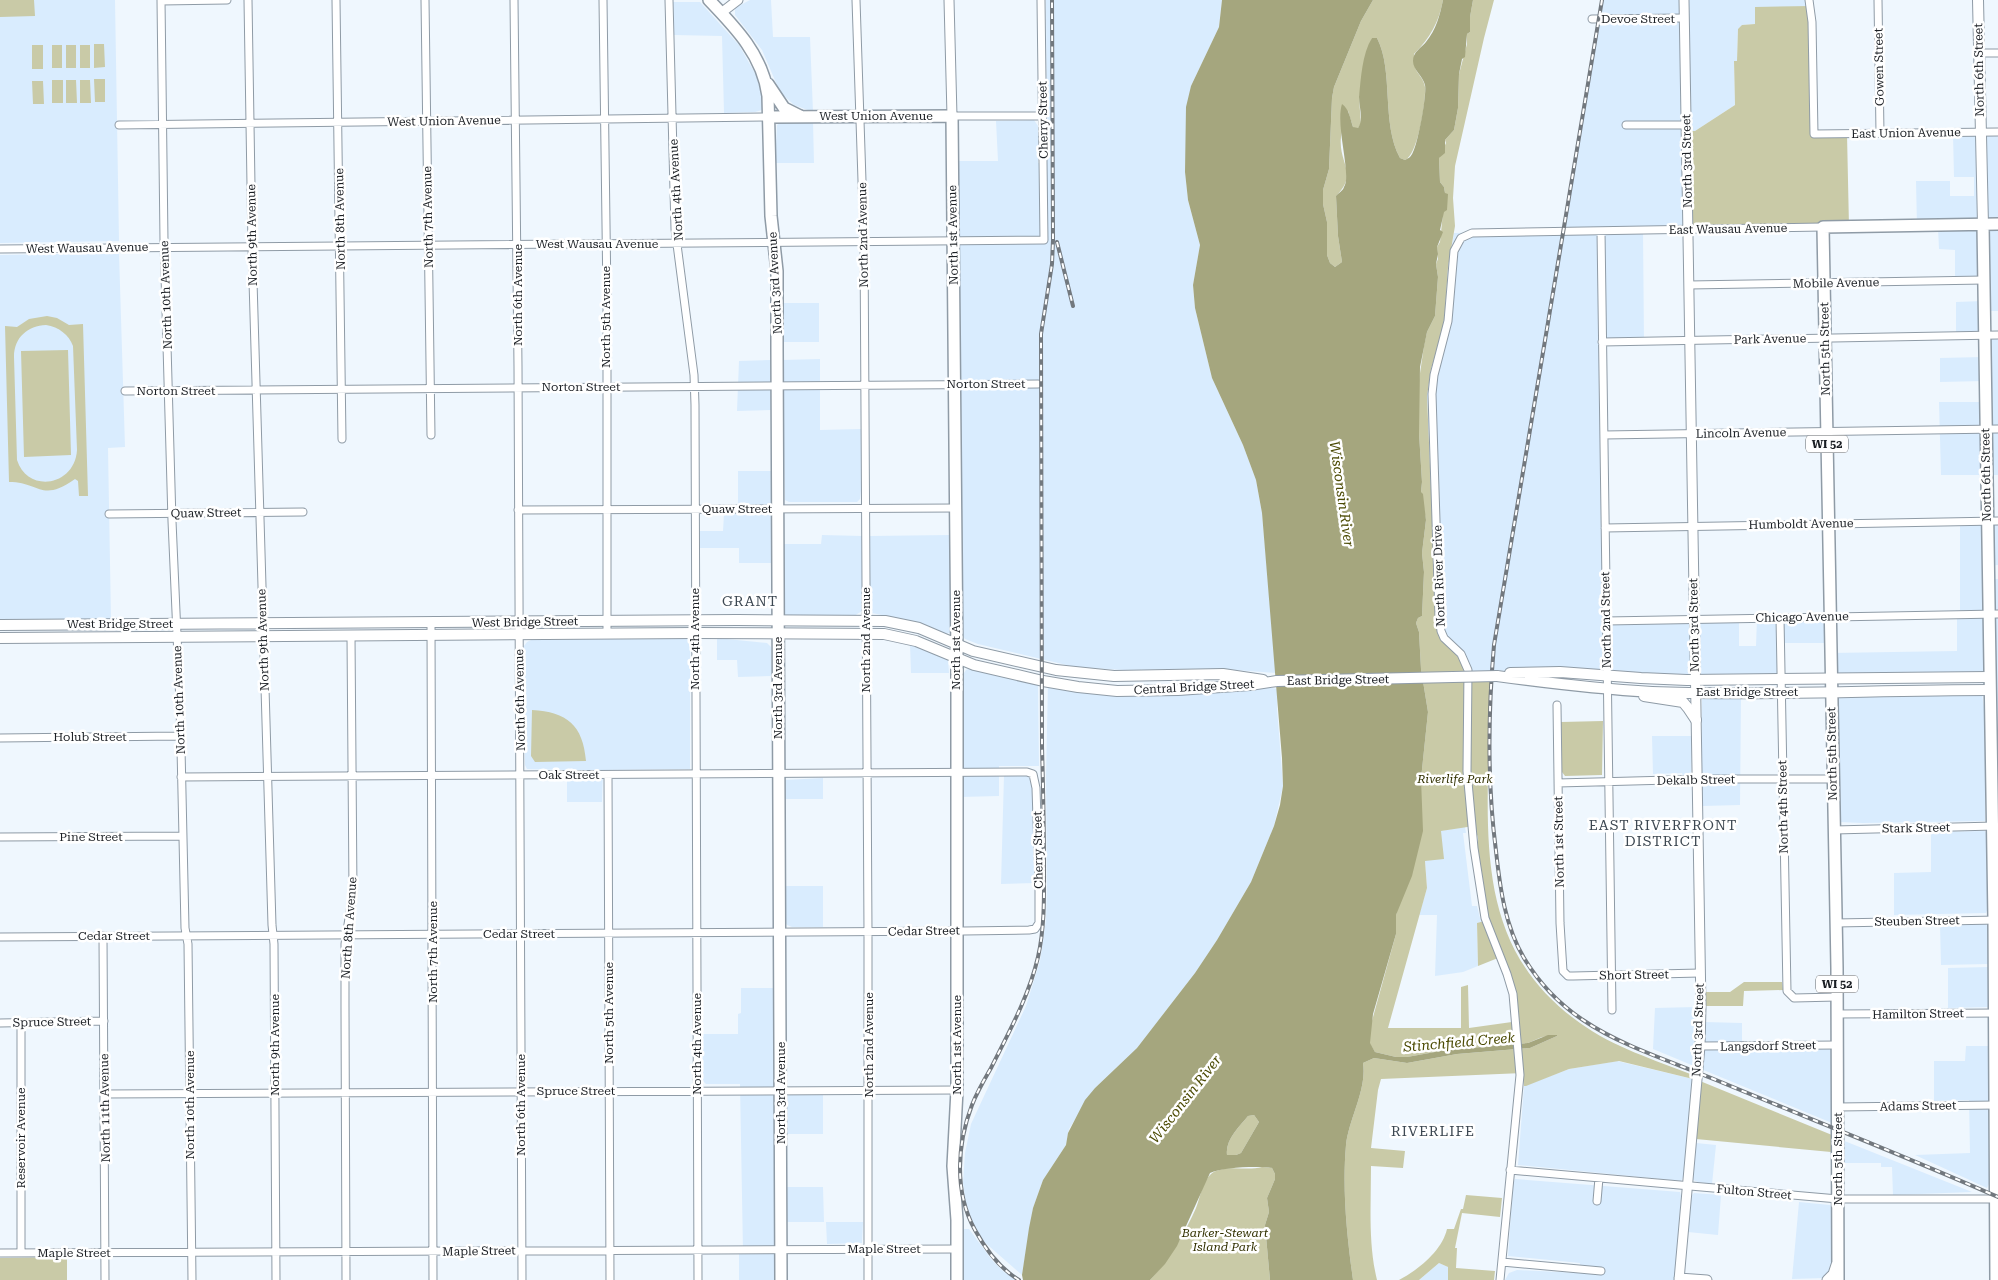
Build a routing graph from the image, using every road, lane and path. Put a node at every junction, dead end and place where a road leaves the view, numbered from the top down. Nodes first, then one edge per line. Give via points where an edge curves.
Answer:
1 (160, 0) edge
2 (227, 0) edge
3 (248, 0) edge
4 (336, 0) edge
5 (425, 0) edge
6 (514, 0) edge
7 (602, 0) edge
8 (669, 0) edge
9 (709, 0) edge
10 (738, 0) edge
11 (856, 0) edge
12 (949, 0) edge
13 (1041, 0) edge
14 (1684, 0) edge
15 (1809, 0) edge
16 (1878, 0) edge
17 (1978, 0) edge
18 (721, 13) junction
19 (1684, 18) junction
20 (1592, 19) dead end
21 (1978, 53) junction
22 (1998, 53) edge
23 (766, 80) junction
24 (859, 116) junction
25 (952, 116) junction
26 (1043, 116) junction
27 (769, 117) junction
28 (801, 117) junction
29 (672, 118) junction
30 (604, 119) junction
31 (516, 120) junction
32 (427, 121) junction
33 (338, 122) junction
34 (250, 123) junction
35 (163, 124) junction
36 (119, 125) dead end
37 (1626, 125) dead end
38 (1687, 125) junction
39 (1980, 132) junction
40 (1998, 132) edge
41 (1880, 133) junction
42 (1998, 224) edge
43 (1982, 225) junction
44 (1908, 226) junction
45 (1948, 226) junction
46 (1823, 227) junction
47 (1688, 230) junction
48 (1601, 231) junction
49 (1460, 239) joint
50 (1044, 240) joint
51 (864, 241) junction
52 (953, 241) junction
53 (774, 242) junction
54 (678, 243) junction
55 (517, 244) junction
56 (606, 244) junction
57 (428, 245) junction
58 (340, 246) junction
59 (252, 247) junction
60 (164, 248) junction
61 (0, 249) edge
62 (1823, 252) junction
63 (1984, 280) junction
64 (1824, 283) junction
65 (1689, 285) junction
66 (1998, 335) edge
67 (1983, 336) junction
68 (1825, 338) junction
69 (1690, 341) junction
70 (1602, 342) junction
71 (955, 384) junction
72 (1038, 384) dead end
73 (694, 386) junction
74 (777, 386) junction
75 (864, 386) junction
76 (518, 387) junction
77 (607, 387) junction
78 (430, 388) junction
79 (256, 390) junction
80 (342, 390) junction
81 (125, 391) dead end
82 (169, 391) junction
83 (1985, 429) junction
84 (1998, 429) edge
85 (1827, 432) junction
86 (1691, 434) junction
87 (430, 435) dead end
88 (1604, 435) junction
89 (342, 439) dead end
90 (956, 508) junction
91 (777, 509) junction
92 (865, 509) junction
93 (518, 510) junction
94 (607, 510) junction
95 (695, 510) junction
96 (303, 512) dead end
97 (259, 513) junction
98 (109, 514) dead end
99 (172, 514) junction
100 (1992, 521) edge
101 (1828, 524) junction
102 (1693, 526) junction
103 (1605, 528) junction
104 (1993, 614) edge
105 (1830, 617) junction
106 (1780, 618) junction
107 (1694, 619) junction
108 (695, 620) junction
109 (778, 621) junction
110 (866, 621) junction
111 (1606, 621) junction
112 (519, 622) junction
113 (607, 622) junction
114 (431, 623) junction
115 (175, 624) junction
116 (262, 624) junction
117 (0, 625) edge
118 (695, 633) junction
119 (519, 634) junction
120 (608, 634) junction
121 (778, 634) junction
122 (866, 634) junction
123 (431, 635) junction
124 (264, 636) junction
125 (352, 636) junction
126 (176, 637) junction
127 (0, 638) edge
128 (956, 645) junction
129 (957, 659) junction
130 (1043, 668) joint
131 (1497, 676) junction
132 (1606, 676) junction
133 (1994, 677) edge
134 (1781, 679) junction
135 (1831, 679) junction
136 (1695, 680) junction
137 (1042, 681) joint
138 (1269, 681) junction
139 (1610, 689) junction
140 (1994, 689) edge
141 (1696, 692) junction
142 (1781, 692) junction
143 (1831, 692) junction
144 (1557, 706) dead end
145 (1696, 720) junction
146 (180, 736) junction
147 (0, 738) edge
148 (956, 772) junction
149 (867, 773) junction
150 (779, 774) junction
151 (1033, 774) joint
152 (608, 775) junction
153 (696, 775) junction
154 (432, 776) junction
155 (520, 776) junction
156 (1995, 776) edge
157 (181, 777) junction
158 (268, 777) junction
159 (352, 777) junction
160 (1697, 779) junction
161 (1782, 779) junction
162 (1833, 779) junction
163 (1608, 782) junction
164 (1558, 783) junction
165 (1995, 826) edge
166 (1834, 830) junction
167 (183, 836) junction
168 (0, 837) edge
169 (1996, 920) edge
170 (1836, 923) junction
171 (1038, 927) joint
172 (957, 931) junction
173 (780, 932) junction
174 (868, 932) junction
175 (608, 933) junction
176 (697, 933) junction
177 (433, 934) junction
178 (521, 934) junction
179 (273, 935) junction
180 (347, 935) junction
181 (103, 936) junction
182 (187, 936) junction
183 (0, 937) edge
184 (1700, 973) junction
185 (1612, 975) junction
186 (1568, 976) joint
187 (1837, 997) junction
188 (1612, 1010) dead end
189 (1997, 1013) edge
190 (1837, 1014) junction
191 (21, 1022) junction
192 (104, 1022) junction
193 (0, 1023) edge
194 (1837, 1045) junction
195 (1700, 1046) junction
196 (781, 1090) junction
197 (869, 1090) junction
198 (957, 1090) junction
199 (521, 1091) junction
200 (609, 1091) junction
201 (698, 1091) junction
202 (434, 1092) junction
203 (104, 1094) junction
204 (190, 1094) junction
205 (275, 1094) junction
206 (345, 1094) junction
207 (1997, 1105) edge
208 (1838, 1107) junction
209 (1510, 1170) junction
210 (1599, 1178) junction
211 (1687, 1186) junction
212 (1838, 1199) junction
213 (1997, 1199) edge
214 (1597, 1201) dead end
215 (868, 1249) junction
216 (957, 1249) junction
217 (521, 1250) junction
218 (610, 1250) junction
219 (698, 1250) junction
220 (781, 1250) junction
221 (106, 1252) junction
222 (191, 1252) junction
223 (276, 1252) junction
224 (346, 1252) junction
225 (433, 1252) junction
226 (0, 1253) edge
227 (21, 1253) junction
228 (1838, 1260) junction
229 (1502, 1262) junction
230 (1601, 1271) dead end
231 (1679, 1279) edge
232 (106, 1280) edge
233 (192, 1280) edge
234 (276, 1280) edge
235 (346, 1280) edge
236 (433, 1280) edge
237 (522, 1280) edge
238 (610, 1280) edge
239 (698, 1280) edge
240 (781, 1280) edge
241 (868, 1280) edge
242 (957, 1280) edge
243 (1500, 1280) edge
244 (1707, 1280) edge
245 (1828, 1280) edge
246 (1838, 1280) edge
247 (1996, 1280) edge

1 - 2 street
1 - 35 street, North 10th Avenue
3 - 34 street, North 9th Avenue
4 - 33 street, North 8th Avenue
5 - 32 street, North 7th Avenue
6 - 31 street, North 6th Avenue
7 - 30 street, North 5th Avenue
8 - 29 street, North 4th Avenue
9 - 18 main road
10 - 18 street
11 - 24 street, North 2nd Avenue
12 - 25 street, North 1st Avenue
13 - 26 street, Cherry Street
14 - 19 street, North 3rd Street
15 - 41 street, East Union Avenue via 1814,134
16 - 41 street, Gowen Street
17 - 21 main road, North 6th Street
18 - 23 main road via 752,51
19 - 20 street, Devoe Street
19 - 38 street, North 3rd Street
21 - 22 street
21 - 39 main road, North 6th Street
23 - 27 main road, North 3rd Avenue
23 - 28 main road via 784,108
24 - 25 main road, West Union Avenue
24 - 28 main road, West Union Avenue
24 - 51 street, North 2nd Avenue
25 - 26 street
25 - 52 main road, North 1st Avenue
26 - 50 street, Cherry Street
27 - 28 main road, West Union Avenue
27 - 29 street, West Union Avenue
27 - 53 main road, North 3rd Avenue
29 - 30 street, West Union Avenue
29 - 54 street, North 4th Avenue
30 - 31 street, West Union Avenue
30 - 56 street, North 5th Avenue
31 - 32 street, West Union Avenue
31 - 55 street, North 6th Avenue
32 - 33 street, West Union Avenue
32 - 57 street, North 7th Avenue
33 - 34 street, West Union Avenue
33 - 58 street, North 8th Avenue
34 - 35 street, West Union Avenue
34 - 59 street, North 9th Avenue
35 - 36 street, West Union Avenue
35 - 60 street, North 10th Avenue
37 - 38 street
38 - 47 street, North 3rd Street
39 - 40 street, East Union Avenue
39 - 41 street, East Union Avenue
39 - 43 main road, North 6th Street
42 - 43 main road, East Wausau Avenue
43 - 45 main road, East Wausau Avenue
43 - 63 main road, North 6th Street
44 - 45 main road, East Wausau Avenue
44 - 46 main road, East Wausau Avenue
44 - 62 main road via 1832,231 1825,237
45 - 63 main road via 1972,227 1977,232 1980,271
46 - 47 street, East Wausau Avenue
46 - 62 main road, North 5th Street / WI 52
47 - 48 street, East Wausau Avenue
47 - 65 street, North 3rd Street
48 - 49 street, East Wausau Avenue via 1472,233
48 - 70 street, North 2nd Street
49 - 209 street, North River Drive via 1453,253 1450,307 1432,394 1440,625 1444,638 1460,654 1468,670 1467,771 1477,876 1487,925 1510,982 1517,1035 1520,1075
50 - 52 street, West Wausau Avenue
51 - 52 street, West Wausau Avenue
51 - 53 street, West Wausau Avenue
51 - 75 street, North 2nd Avenue
52 - 71 main road, North 1st Avenue
53 - 54 street, West Wausau Avenue
53 - 74 main road, North 3rd Avenue
54 - 56 street, West Wausau Avenue
54 - 73 street, North 4th Avenue
55 - 56 street, West Wausau Avenue
55 - 57 street, West Wausau Avenue
55 - 76 street, North 6th Avenue
56 - 77 street, North 5th Avenue
57 - 58 street, West Wausau Avenue
57 - 78 street, North 7th Avenue
58 - 59 street, West Wausau Avenue
58 - 80 street, North 8th Avenue
59 - 60 street, West Wausau Avenue
59 - 79 street, North 9th Avenue
60 - 61 street, West Wausau Avenue
60 - 82 street, North 10th Avenue
62 - 64 main road, North 5th Street / WI 52
63 - 64 street, Mobile Avenue
63 - 67 main road, North 6th Street
64 - 65 street, Mobile Avenue
64 - 68 main road, North 5th Street / WI 52
65 - 69 street, North 3rd Street
66 - 67 street, Park Avenue
67 - 68 street, Park Avenue
67 - 83 main road, North 6th Street
68 - 69 street, Park Avenue
68 - 85 main road, North 5th Street / WI 52
69 - 70 street, Park Avenue
69 - 86 street, North 3rd Street
70 - 88 street, North 2nd Street
71 - 72 street, Norton Street
71 - 75 street, Norton Street
71 - 90 main road, North 1st Avenue
73 - 74 street, Norton Street
73 - 77 street, Norton Street
73 - 95 street, North 4th Avenue
74 - 75 street, Norton Street
74 - 91 main road, North 3rd Avenue
75 - 92 street, North 2nd Avenue
76 - 77 street, Norton Street
76 - 78 street, Norton Street
76 - 93 street, North 6th Avenue
77 - 94 street, North 5th Avenue
78 - 80 street, Norton Street
78 - 87 street, North 7th Avenue
79 - 80 street, Norton Street
79 - 82 street, Norton Street
79 - 97 street, North 9th Avenue
80 - 89 street, North 8th Avenue
81 - 82 street, Norton Street
82 - 99 street, North 10th Avenue
83 - 84 street, Lincoln Avenue
83 - 85 street, Lincoln Avenue
83 - 100 main road, North 6th Street
85 - 86 street, Lincoln Avenue
85 - 101 main road, North 5th Street / WI 52
86 - 88 street, Lincoln Avenue
86 - 102 street, North 3rd Street
88 - 103 street, North 2nd Street
90 - 92 street, Quaw Street
90 - 128 main road, North 1st Avenue
91 - 92 street, Quaw Street
91 - 95 street, Quaw Street
91 - 109 main road, North 3rd Avenue
92 - 110 street, North 2nd Avenue
93 - 94 street, Quaw Street
93 - 112 street, North 6th Avenue
94 - 95 street, Quaw Street
94 - 113 street, North 5th Avenue
95 - 108 street, North 4th Avenue
96 - 97 street, Quaw Street
97 - 99 street, Quaw Street
97 - 116 street, North 9th Avenue
98 - 99 street, Quaw Street
99 - 115 street, North 10th Avenue
100 - 101 street, Humboldt Avenue
100 - 104 main road, North 6th Street
101 - 102 street, Humboldt Avenue
101 - 105 main road, North 5th Street / WI 52
102 - 103 street, Humboldt Avenue
102 - 107 street, North 3rd Street
103 - 111 street, North 2nd Street
104 - 105 street, Chicago Avenue
104 - 133 main road, North 6th Street
105 - 106 street, Chicago Avenue
105 - 135 main road, North 5th Street / WI 52
106 - 107 street, Chicago Avenue
106 - 134 street, North 4th Street
107 - 111 street, Chicago Avenue
107 - 136 street, North 3rd Street
108 - 109 main road, West Bridge Street
108 - 113 main road, West Bridge Street
108 - 118 street, North 4th Avenue
109 - 110 main road, West Bridge Street
109 - 121 main road, North 3rd Avenue
110 - 122 street, North 2nd Avenue
110 - 128 main road, West Bridge Street via 908,625
111 - 132 street, North 2nd Street
112 - 113 main road, West Bridge Street
112 - 114 main road, West Bridge Street
112 - 119 street, North 6th Avenue
113 - 120 street, North 5th Avenue
114 - 116 main road, West Bridge Street
114 - 123 street, North 7th Avenue
115 - 116 main road, West Bridge Street
115 - 117 main road, West Bridge Street
115 - 126 street, North 10th Avenue
116 - 124 street, North 9th Avenue
118 - 120 main road, West Bridge Street
118 - 121 main road, West Bridge Street
118 - 153 street, North 4th Avenue
119 - 120 main road, West Bridge Street
119 - 123 main road, West Bridge Street
119 - 155 street, North 6th Avenue
121 - 122 main road, West Bridge Street
121 - 150 main road, North 3rd Avenue
122 - 129 main road, West Bridge Street via 900,636
122 - 149 street, North 2nd Avenue
123 - 125 main road, West Bridge Street
123 - 154 street, North 7th Avenue
124 - 125 main road, West Bridge Street
124 - 126 main road, West Bridge Street
124 - 158 street, North 9th Avenue
125 - 159 street, North 8th Avenue
126 - 127 main road, West Bridge Street
126 - 146 street, North 10th Avenue
128 - 129 main road, North 1st Avenue
128 - 130 main road, West Bridge Street
129 - 137 main road, West Bridge Street
129 - 148 main road, North 1st Avenue
130 - 138 main road, Central Bridge Street via 1114,676 1223,674
131 - 132 main road, East Bridge Street via 1542,672
131 - 138 main road, East Bridge Street, bridge
131 - 139 main road, East Bridge Street
132 - 136 main road, East Bridge Street
132 - 139 street, North 2nd Street
133 - 135 main road, East Bridge Street
133 - 140 main road, North 6th Street
134 - 135 main road, East Bridge Street
134 - 136 main road, East Bridge Street
134 - 142 street, North 4th Street
135 - 143 main road, North 5th Street / WI 52
136 - 141 street, North 3rd Street
137 - 138 main road, Central Bridge Street via 1129,691 1250,685
139 - 141 main road, East Bridge Street
139 - 145 main road via 1680,701
139 - 163 street, North 2nd Street
140 - 143 main road, East Bridge Street
140 - 156 main road, North 6th Street
141 - 142 main road, East Bridge Street
141 - 145 street, North 3rd Street
142 - 143 main road, East Bridge Street
142 - 161 street, North 4th Street
143 - 162 main road, North 5th Street / WI 52
144 - 164 street, North 1st Street
145 - 160 street, North 3rd Street
146 - 147 street, Holub Street
146 - 157 street, North 10th Avenue
148 - 149 street, Oak Street
148 - 151 street, Oak Street
148 - 172 main road, North 1st Avenue
149 - 150 street, Oak Street
149 - 174 street, North 2nd Avenue
150 - 153 street, Oak Street
150 - 173 main road, North 3rd Avenue
151 - 171 street, Cherry Street via 1039,854
152 - 153 street, Oak Street
152 - 155 street, Oak Street
152 - 175 street, North 5th Avenue
153 - 176 street, North 4th Avenue
154 - 155 street, Oak Street
154 - 159 street, Oak Street
154 - 177 street, North 7th Avenue
155 - 178 street, North 6th Avenue
156 - 165 main road, North 6th Street
157 - 158 street, Oak Street
157 - 167 street, North 10th Avenue
158 - 159 street, Oak Street
158 - 179 street, North 9th Avenue
159 - 180 street, North 8th Avenue via 353,892
160 - 161 street, Dekalb Street
160 - 163 street, Dekalb Street
160 - 184 street, North 3rd Street
161 - 162 street, Dekalb Street
161 - 187 street, North 4th Street via 1787,991 1794,998
162 - 166 main road, North 5th Street / WI 52
163 - 164 street, Dekalb Street
163 - 185 street, North 2nd Street
164 - 186 street, North 1st Street via 1561,967
165 - 166 street, Stark Street
165 - 169 main road, North 6th Street
166 - 170 main road, North 5th Street / WI 52
167 - 168 street, Pine Street
167 - 182 street, North 10th Avenue
169 - 170 street, Steuben Street
169 - 189 main road, North 6th Street
170 - 187 main road, North 5th Street / WI 52
171 - 172 street, Cedar Street via 1029,930
172 - 174 street, Cedar Street
172 - 198 main road, North 1st Avenue
173 - 174 street, Cedar Street
173 - 176 street, Cedar Street
173 - 196 main road, North 3rd Avenue
174 - 197 street, North 2nd Avenue
175 - 176 street, Cedar Street
175 - 178 street, Cedar Street
175 - 200 street, North 5th Avenue
176 - 201 street, North 4th Avenue
177 - 178 street, Cedar Street
177 - 180 street, Cedar Street
177 - 202 street, North 7th Avenue
178 - 199 street, North 6th Avenue
179 - 180 street, Cedar Street
179 - 182 street, Cedar Street
179 - 205 street, North 9th Avenue
180 - 206 street, North 8th Avenue
181 - 182 street, Cedar Street
181 - 183 street, Cedar Street
181 - 192 street, North 11th Avenue
182 - 204 street, North 10th Avenue
184 - 185 street, Short Street
184 - 195 street, North 3rd Street
185 - 186 street, Short Street
185 - 188 street, North 2nd Street
187 - 190 main road, North 5th Street / WI 52
189 - 190 street, Hamilton Street
189 - 207 main road, North 6th Street
190 - 194 main road, North 5th Street / WI 52
191 - 192 street, Spruce Street
191 - 193 street, Spruce Street
191 - 227 street, Reservoir Avenue
192 - 203 street, North 11th Avenue
194 - 195 street, Langsdorf Street
194 - 208 main road, North 5th Street / WI 52
195 - 211 street, North 3rd Street
196 - 197 street, Spruce Street
196 - 201 street, Spruce Street
196 - 220 main road, North 3rd Avenue
197 - 198 street, Spruce Street
197 - 215 street, North 2nd Avenue
198 - 216 main road, North 1st Avenue via 954,1172
199 - 200 street, Spruce Street
199 - 202 street, Spruce Street
199 - 217 street, North 6th Avenue
200 - 201 street, Spruce Street
200 - 218 street, North 5th Avenue
201 - 219 street, North 4th Avenue
202 - 206 street, Spruce Street
202 - 225 street, North 7th Avenue
203 - 204 street, Spruce Street
203 - 221 street, North 11th Avenue
204 - 205 street, Spruce Street
204 - 222 street, North 10th Avenue
205 - 206 street, Spruce Street
205 - 223 street, North 9th Avenue
206 - 224 street, North 8th Avenue
207 - 208 street, Adams Street
207 - 213 main road, North 6th Street
208 - 212 main road, North 5th Street / WI 52
209 - 210 street, Fulton Street
209 - 229 street
210 - 211 street, Fulton Street
210 - 214 street
211 - 212 street, Fulton Street
211 - 231 street, North 3rd Street
212 - 213 street, Fulton Street
212 - 228 main road, North 5th Street / WI 52
213 - 247 main road, North 6th Street
215 - 216 street, Maple Street
215 - 220 street, Maple Street
215 - 241 street, North 2nd Avenue
216 - 242 main road, North 1st Avenue
217 - 218 street, Maple Street
217 - 225 street, Maple Street
217 - 237 street, North 6th Avenue
218 - 219 street, Maple Street
218 - 238 street, North 5th Avenue
219 - 220 street, Maple Street
219 - 239 street, North 4th Avenue
220 - 240 main road, North 3rd Avenue
221 - 222 street, Maple Street
221 - 227 street, Maple Street
221 - 232 street, North 11th Avenue
222 - 223 street, Maple Street
222 - 233 street, North 10th Avenue
223 - 224 street, Maple Street
223 - 234 street, North 9th Avenue
224 - 225 street, Maple Street
224 - 235 street, North 8th Avenue
225 - 236 street, North 7th Avenue
226 - 227 street, Maple Street
228 - 245 street
228 - 246 main road, North 5th Street / WI 52
229 - 230 street
229 - 243 street
231 - 244 street

